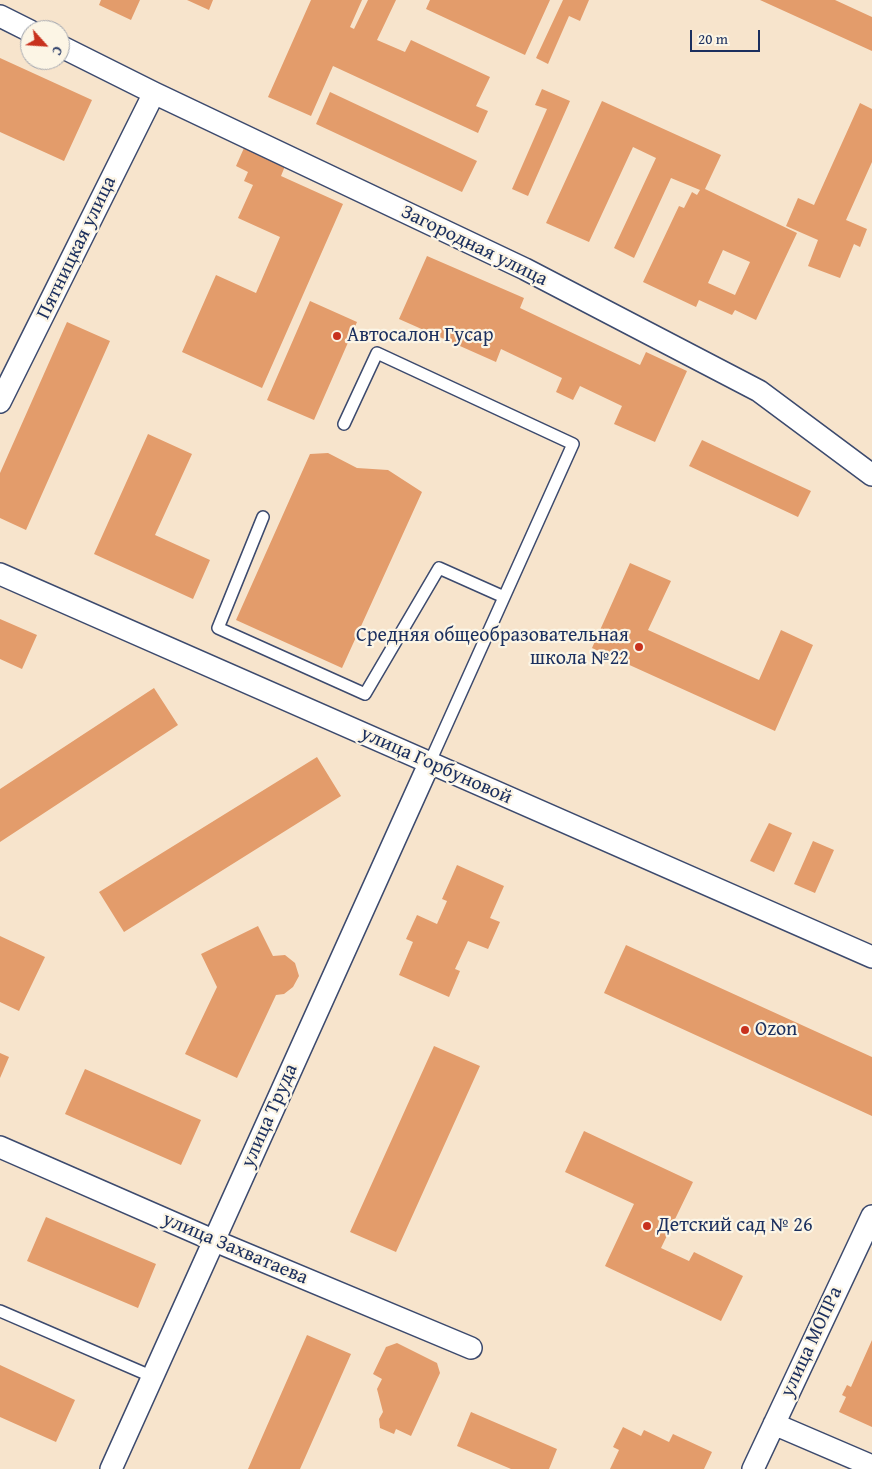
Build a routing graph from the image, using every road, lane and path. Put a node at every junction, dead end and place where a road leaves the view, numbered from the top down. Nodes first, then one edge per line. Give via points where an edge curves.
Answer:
1 (0, 16) edge
2 (20, 26) edge
3 (70, 51) edge
4 (154, 94) junction
5 (0, 402) edge
6 (344, 424) dead end
7 (872, 475) edge
8 (263, 517) dead end
9 (0, 574) edge
10 (504, 597) junction
11 (429, 764) junction
12 (872, 957) edge
13 (0, 1148) edge
14 (872, 1216) edge
15 (214, 1241) junction
16 (0, 1311) edge
17 (471, 1348) dead end
18 (153, 1376) junction
19 (774, 1424) junction
20 (872, 1466) edge
21 (111, 1469) edge
22 (753, 1469) edge

1 - 2 street
3 - 4 street, Загородная улица
4 - 5 street, Пятницкая улица
4 - 7 street, Загородная улица via 524,269 759,391
6 - 10 lane via 377,353 573,444
8 - 10 lane via 218,628 365,694 438,568
9 - 11 street, улица Горбуновой
10 - 11 lane
11 - 12 street, улица Горбуновой
11 - 15 street, улица Труда
13 - 15 street, улица Захватаева
14 - 19 street, улица МОПРа
15 - 17 street, улица Захватаева
15 - 18 street, улица Труда
16 - 18 lane
18 - 21 street, улица Труда
19 - 20 street
19 - 22 street, улица МОПРа

